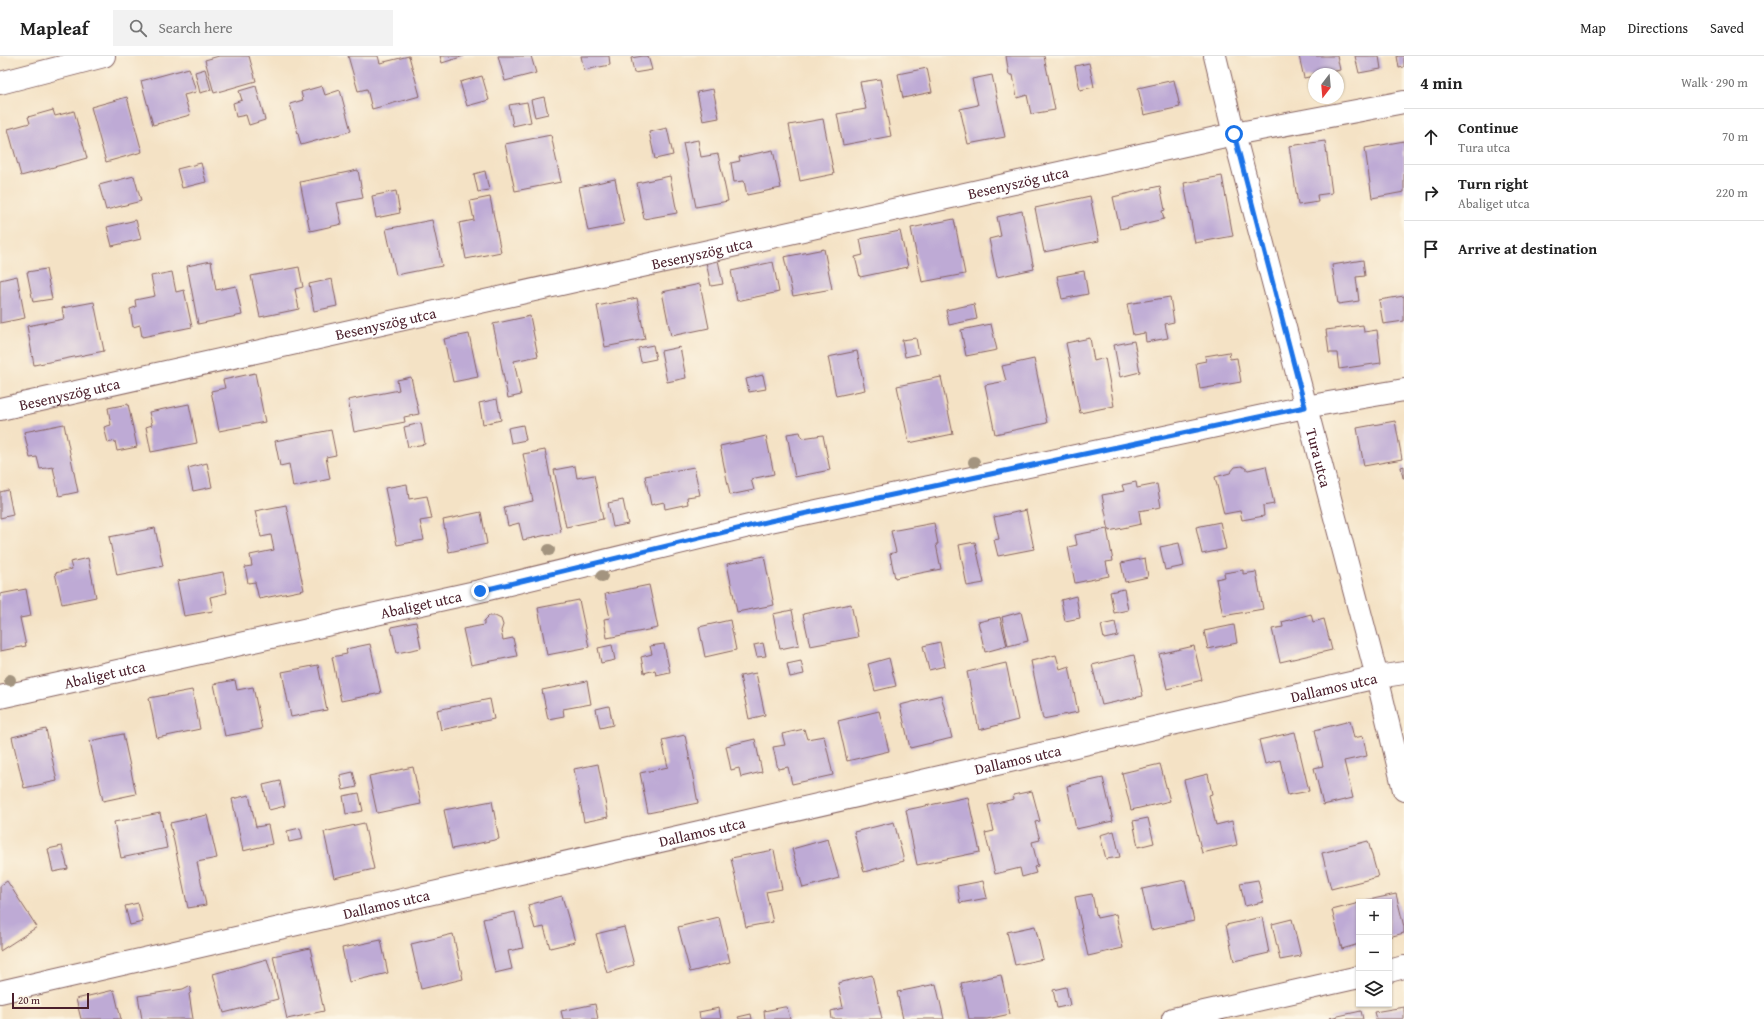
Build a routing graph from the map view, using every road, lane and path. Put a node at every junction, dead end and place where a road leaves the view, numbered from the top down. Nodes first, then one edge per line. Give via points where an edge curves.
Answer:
1 (104, 56) edge
2 (1215, 56) edge
3 (0, 83) edge
4 (1404, 102) edge
5 (1234, 134) junction
6 (1404, 390) edge
7 (1305, 407) junction
8 (0, 409) edge
9 (1404, 673) edge
10 (1377, 678) junction
11 (0, 697) edge
12 (1404, 790) edge
13 (1404, 967) edge
14 (1392, 970) edge
15 (1356, 978) edge
16 (0, 992) edge
17 (1173, 1019) edge

1 - 3 street
2 - 5 street, Tura utca
4 - 5 street, Besenyszög utca
5 - 7 street, Tura utca
5 - 8 street, Besenyszög utca
6 - 7 street, Abaliget utca
7 - 10 street, Tura utca
7 - 11 street, Abaliget utca via 770,521 480,591
9 - 10 street, Dallamos utca
10 - 12 street, Tura utca
10 - 16 street, Dallamos utca
13 - 14 street
15 - 17 street

